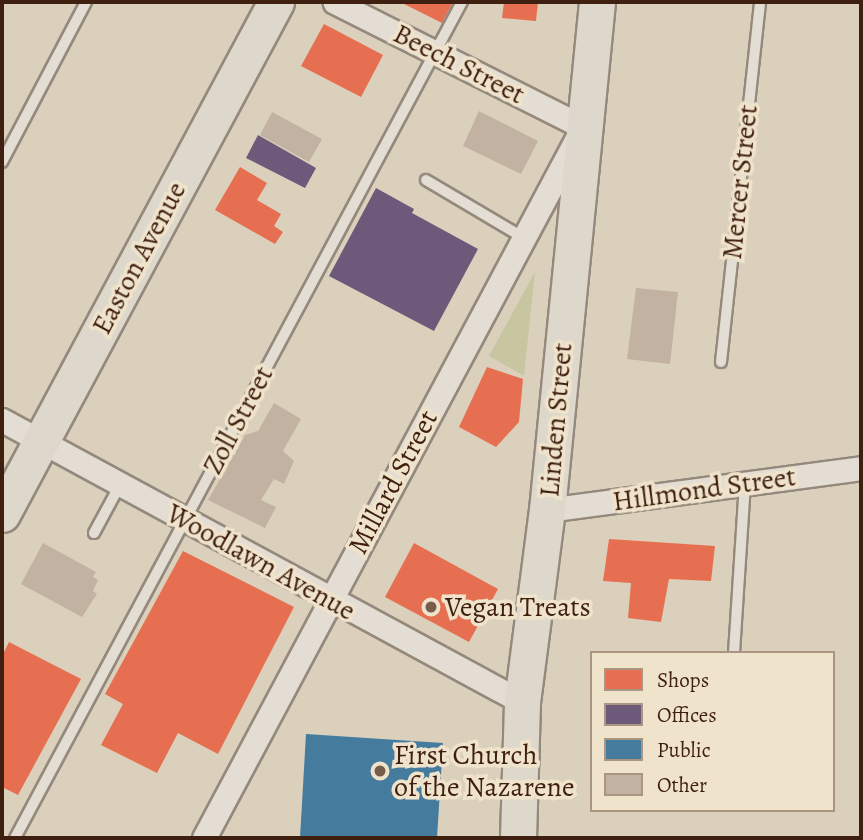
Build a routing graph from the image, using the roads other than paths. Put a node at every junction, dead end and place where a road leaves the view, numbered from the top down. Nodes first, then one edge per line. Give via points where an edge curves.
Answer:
1 (86, 2) edge
2 (276, 2) edge
3 (335, 2) edge
4 (462, 2) edge
5 (597, 2) edge
6 (760, 2) edge
7 (436, 52) junction
8 (583, 127) junction
9 (2, 162) edge
10 (426, 180) dead end
11 (524, 238) junction
12 (721, 362) dead end
13 (2, 420) edge
14 (40, 441) junction
15 (861, 468) edge
16 (745, 483) junction
17 (120, 485) junction
18 (547, 510) junction
19 (2, 514) edge
20 (184, 520) junction
21 (93, 533) dead end
22 (330, 601) junction
23 (737, 615) junction
24 (734, 651) edge
25 (743, 651) edge
26 (522, 702) junction
27 (15, 838) edge
28 (204, 838) edge
29 (518, 838) edge

1 - 9 lane
2 - 14 main road, Easton Avenue
3 - 7 street, Beech Street
4 - 7 lane, Zoll Street
5 - 8 main road, Linden Street
6 - 12 lane, Mercer Street
7 - 8 street, Beech Street
7 - 20 lane, Zoll Street
8 - 11 street, Millard Street
8 - 18 main road, Linden Street
10 - 11 lane
11 - 22 street, Millard Street
13 - 14 street, Woodlawn Avenue
14 - 17 street, Woodlawn Avenue
14 - 19 main road, Easton Avenue
15 - 16 street, Hillmond Street
16 - 18 street, Hillmond Street
16 - 23 lane
17 - 20 street, Woodlawn Avenue
17 - 21 lane
18 - 26 main road, Linden Street
20 - 22 street, Woodlawn Avenue
20 - 27 lane, Zoll Street
22 - 26 street, Woodlawn Avenue
22 - 28 street, Millard Street
23 - 24 lane
23 - 25 lane
26 - 29 main road, Linden Street

